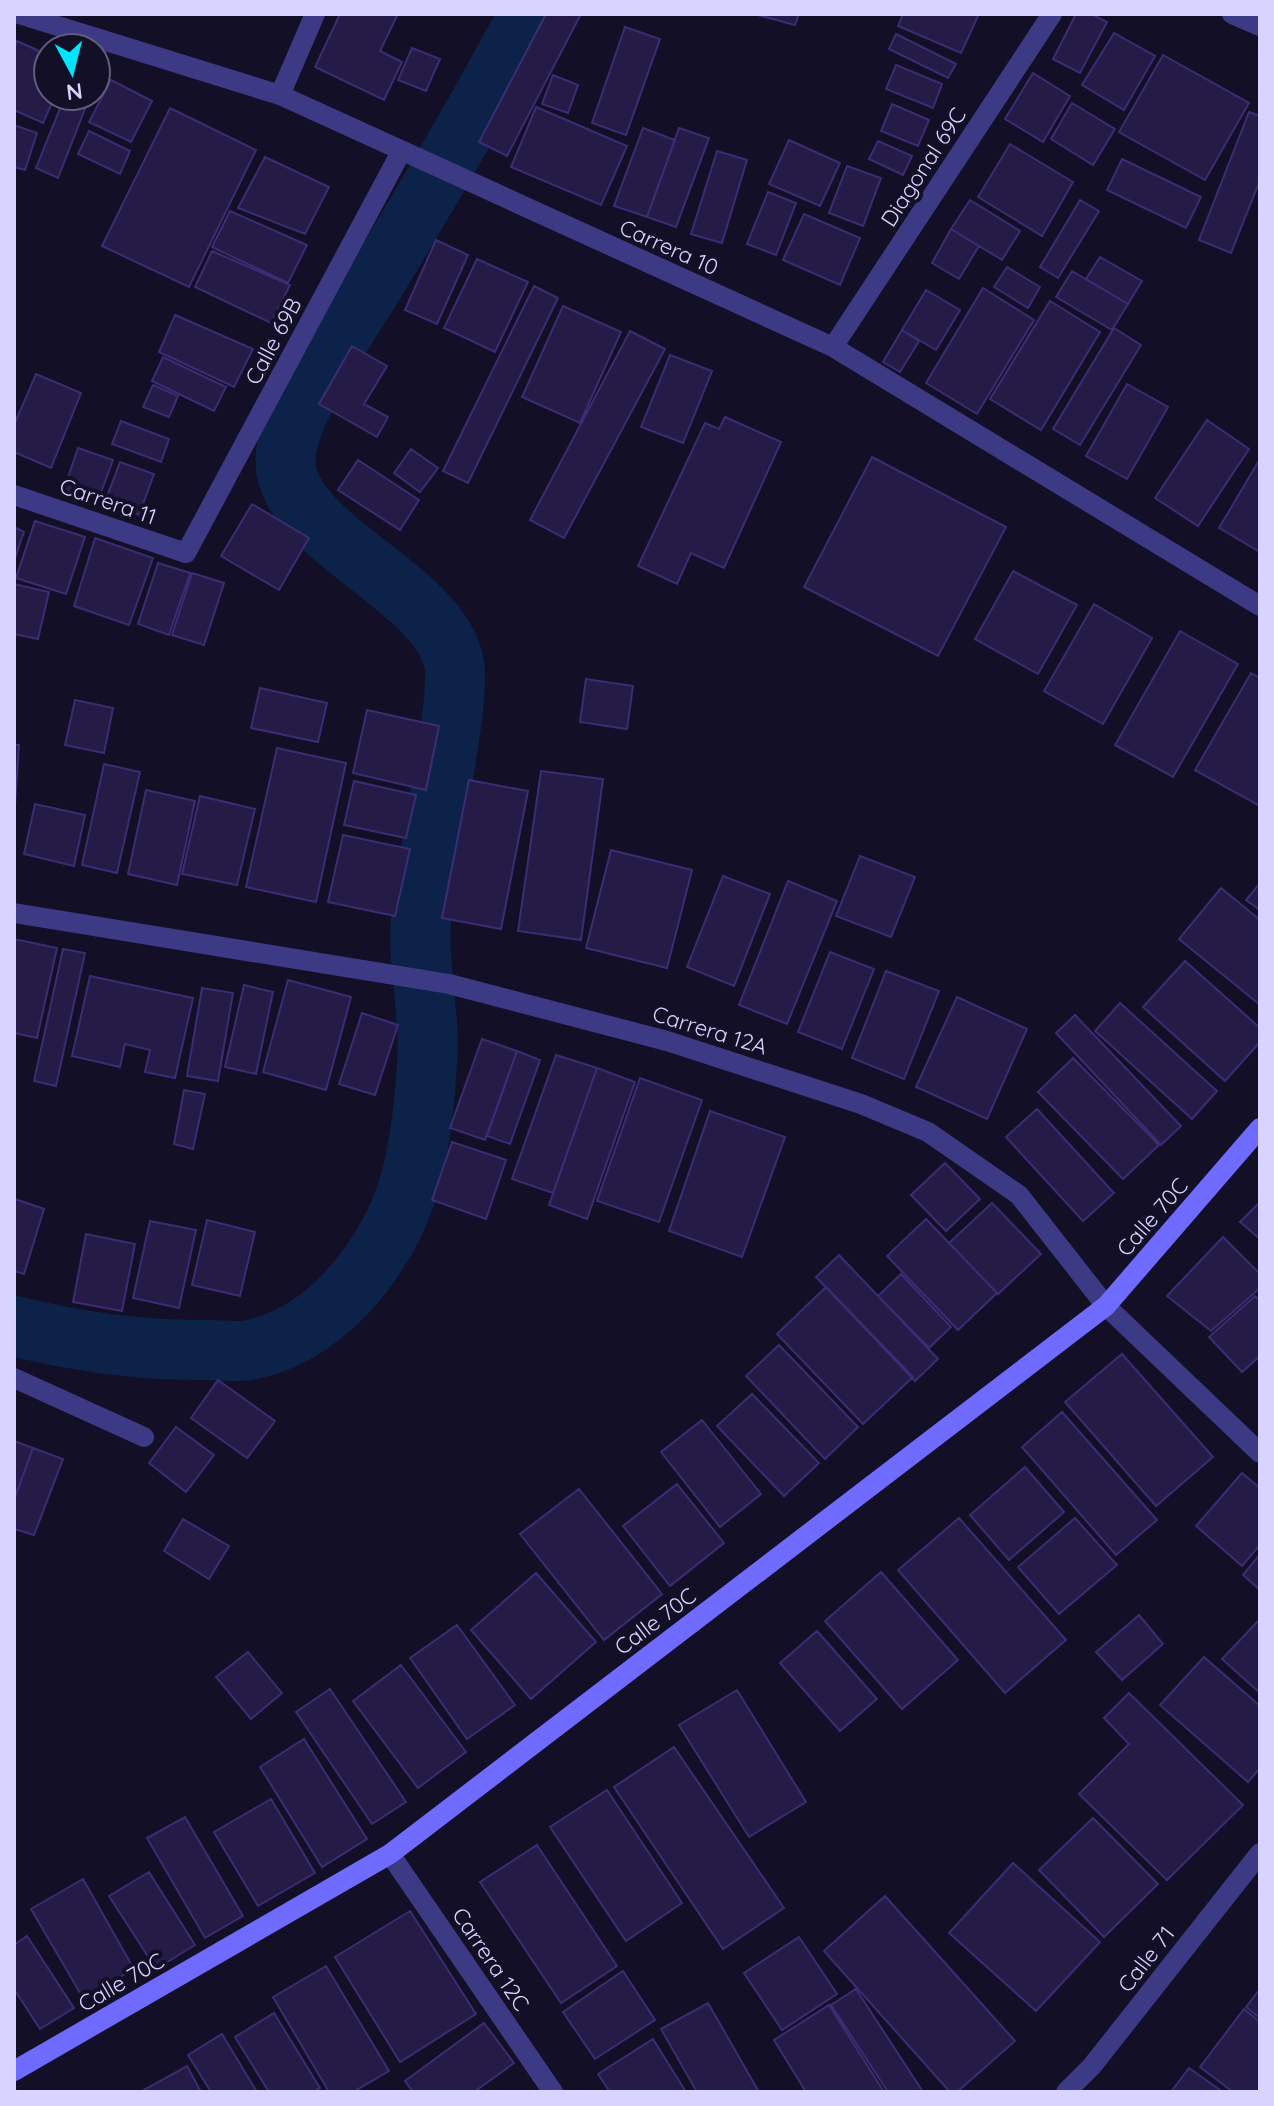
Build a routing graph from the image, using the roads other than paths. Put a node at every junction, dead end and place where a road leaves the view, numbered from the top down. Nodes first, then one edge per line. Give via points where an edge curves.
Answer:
1 (19, 14) edge
2 (315, 14) edge
3 (1052, 14) edge
4 (1232, 14) edge
5 (1260, 26) edge
6 (280, 95) junction
7 (401, 152) junction
8 (833, 347) junction
9 (14, 495) edge
10 (186, 553) joint
11 (1260, 606) edge
12 (14, 913) edge
13 (1260, 1128) edge
14 (1106, 1306) junction
15 (14, 1378) edge
16 (144, 1437) dead end
17 (1260, 1453) edge
18 (1260, 1853) edge
19 (390, 1854) junction
20 (14, 2071) edge
21 (553, 2092) edge
22 (1066, 2092) edge

1 - 6 street, Carrera 10
2 - 6 street
3 - 8 street, Diagonal 69C
4 - 5 street
6 - 7 street, Carrera 10
7 - 8 street, Carrera 10
7 - 10 street, Calle 69B
8 - 11 street, Carrera 10
9 - 10 street, Carrera 11
12 - 14 street, Carrera 12A via 449,984 667,1041 861,1104 928,1132 1019,1195
13 - 14 street, Calle 70C
14 - 17 street, Carrera 12A
14 - 19 street, Calle 70C
15 - 16 street
18 - 22 street, Calle 71
19 - 20 street, Calle 70C
19 - 21 street, Carrera 12C

